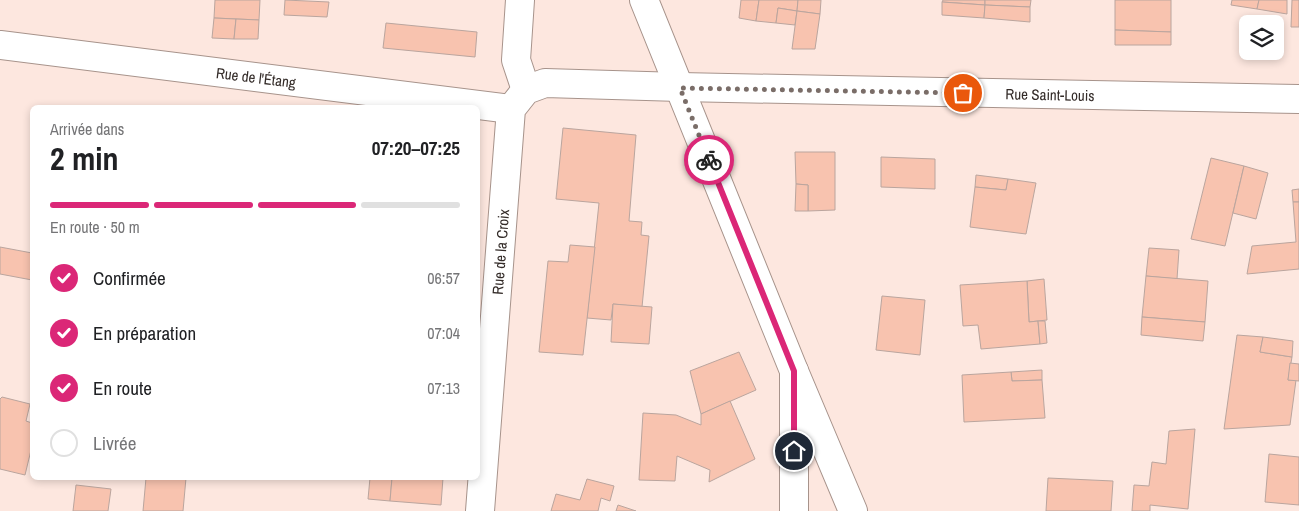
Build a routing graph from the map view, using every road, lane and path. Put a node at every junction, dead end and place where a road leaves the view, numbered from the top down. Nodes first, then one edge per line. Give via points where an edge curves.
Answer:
1 (520, 0) edge
2 (644, 0) edge
3 (0, 45) edge
4 (680, 88) junction
5 (518, 99) junction
6 (1299, 99) edge
7 (794, 371) junction
8 (480, 511) edge
9 (794, 511) edge
10 (853, 511) edge

1 - 5 street, Rue de la Croix via 516,60
2 - 4 street
3 - 5 street, Rue de l'Étang
4 - 5 street, Rue Saint-Louis via 545,83
4 - 6 street, Rue Saint-Louis
4 - 7 street
5 - 8 street, Rue de la Croix
7 - 9 street
7 - 10 street

